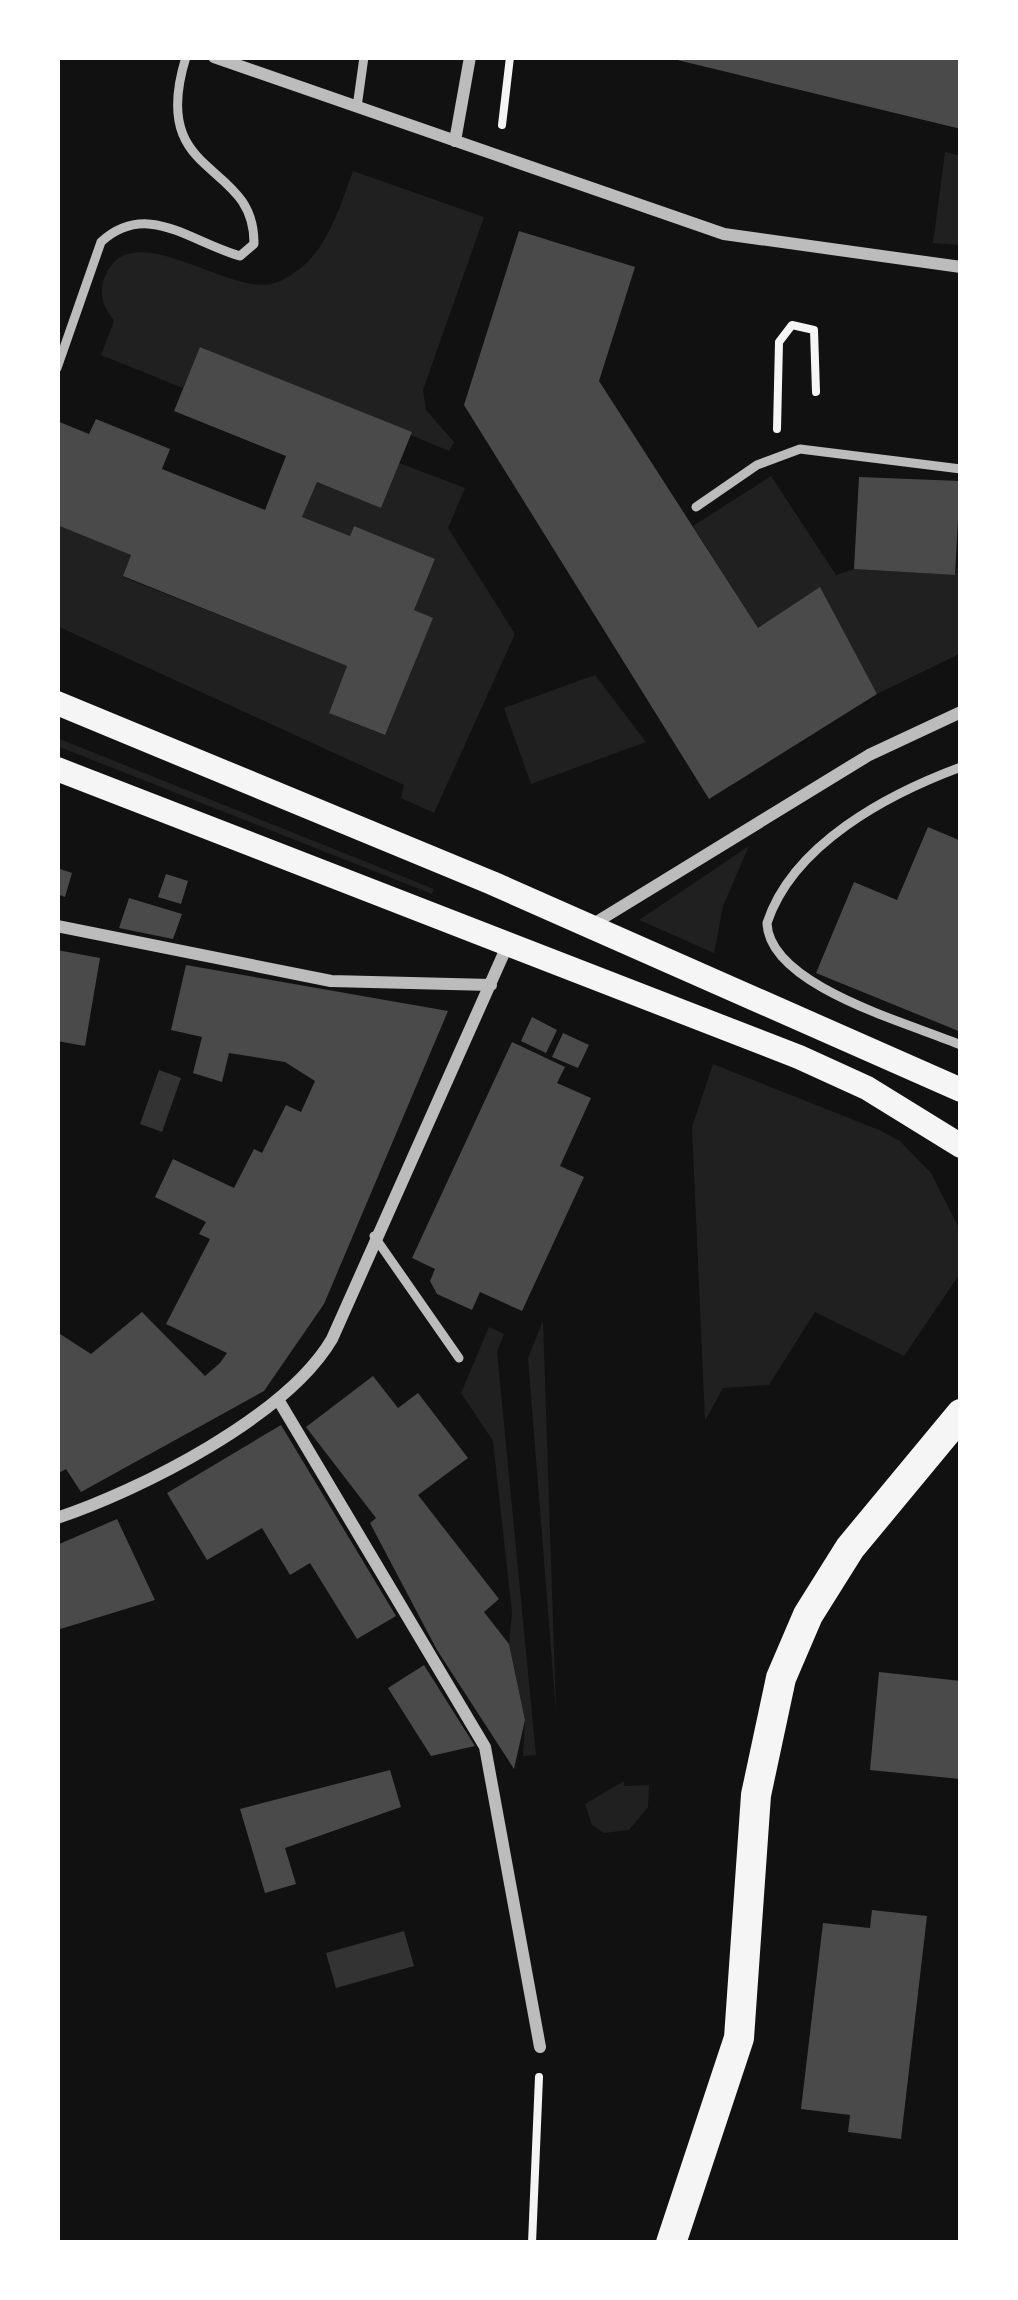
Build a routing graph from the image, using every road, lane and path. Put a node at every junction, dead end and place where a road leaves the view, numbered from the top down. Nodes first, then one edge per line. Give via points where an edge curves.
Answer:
1 (186, 57) edge
2 (214, 57) edge
3 (364, 57) edge
4 (470, 57) edge
5 (510, 57) edge
6 (357, 107) junction
7 (455, 141) junction
8 (498, 156) junction
9 (961, 267) edge
10 (57, 368) edge
11 (816, 392) dead end
12 (777, 455) junction
13 (961, 469) edge
14 (695, 507) dead end
15 (57, 703) edge
16 (961, 712) edge
17 (961, 767) edge
18 (57, 769) edge
19 (57, 926) edge
20 (590, 926) junction
21 (508, 944) junction
22 (490, 986) junction
23 (961, 1045) edge
24 (961, 1090) edge
25 (961, 1146) edge
26 (374, 1236) junction
27 (459, 1358) dead end
28 (279, 1401) junction
29 (958, 1422) edge
30 (57, 1518) edge
31 (540, 2047) joint
32 (532, 2243) edge
33 (671, 2243) edge

1 - 10 lane via 177,124 250,215 254,244 240,256 151,220 115,230 101,242
2 - 6 street
3 - 6 lane
4 - 7 street
5 - 8 path
6 - 7 street
7 - 8 street
8 - 9 street via 744,240
11 - 12 path via 814,330 792,325 779,342
12 - 13 lane via 842,452
12 - 14 lane
15 - 20 main road
16 - 20 street via 869,755
17 - 23 lane via 834,837 794,874 766,923 774,952 798,975
18 - 21 main road
19 - 22 street via 331,981
20 - 24 main road
21 - 22 street
21 - 25 main road via 826,1069
22 - 26 street
26 - 27 lane
26 - 28 street via 332,1340
28 - 30 street via 111,1498
28 - 31 street via 485,1747
29 - 33 main road via 850,1548 781,1678 758,1780 739,2038
31 - 32 path

